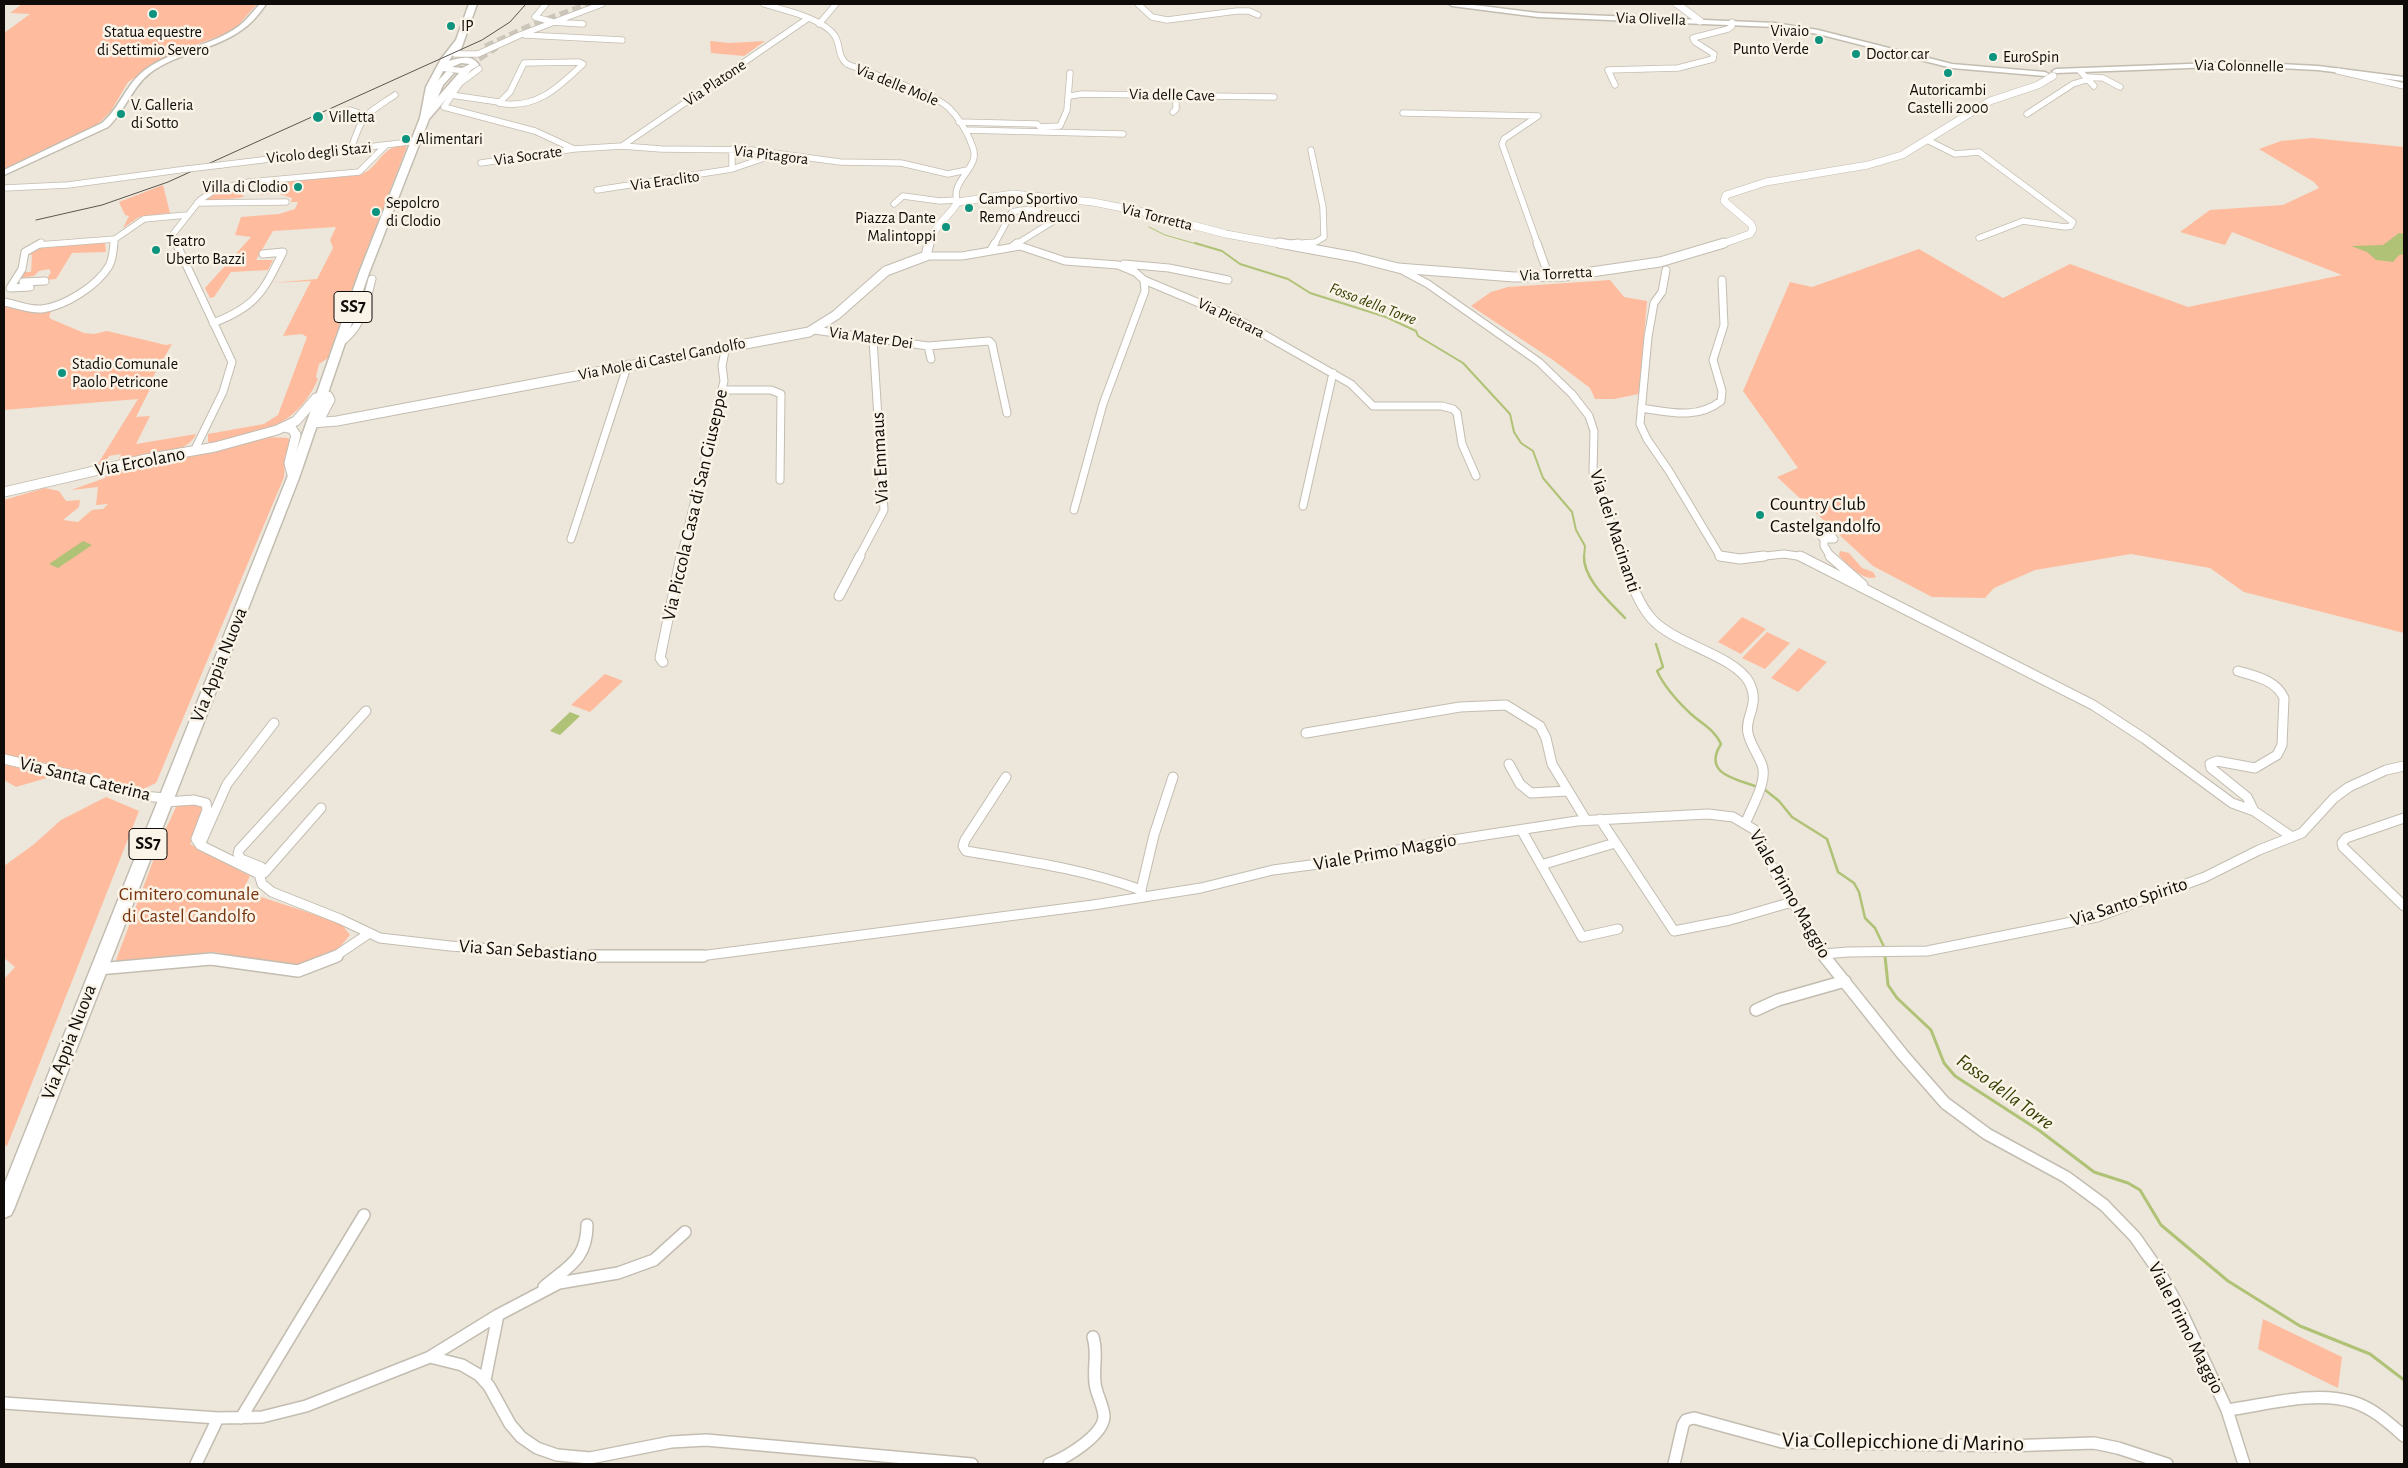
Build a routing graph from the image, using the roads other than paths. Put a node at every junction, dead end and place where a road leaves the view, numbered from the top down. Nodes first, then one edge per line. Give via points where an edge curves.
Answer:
1 (263, 4) edge
2 (473, 4) edge
3 (546, 4) edge
4 (602, 4) edge
5 (764, 4) edge
6 (836, 4) edge
7 (1138, 4) edge
8 (1232, 4) edge
9 (1452, 4) edge
10 (1461, 4) edge
11 (1677, 4) edge
12 (1225, 12) junction
13 (1258, 14) dead end
14 (807, 19) junction
15 (1700, 20) junction
16 (553, 22) junction
17 (1732, 22) junction
18 (583, 24) dead end
19 (819, 24) junction
20 (520, 35) junction
21 (622, 40) dead end
22 (507, 41) junction
23 (458, 42) junction
24 (478, 54) junction
25 (460, 58) junction
26 (473, 67) junction
27 (449, 69) junction
28 (2336, 70) junction
29 (2077, 71) junction
30 (1070, 73) dead end
31 (2049, 74) junction
32 (2088, 78) junction
33 (2404, 79) edge
34 (1615, 85) dead end
35 (2094, 86) dead end
36 (2404, 86) edge
37 (2120, 87) dead end
38 (395, 95) dead end
39 (451, 95) junction
40 (1176, 95) junction
41 (1070, 96) junction
42 (1274, 97) dead end
43 (499, 102) junction
44 (350, 110) dead end
45 (1173, 112) dead end
46 (1402, 113) dead end
47 (2027, 114) dead end
48 (365, 115) junction
49 (425, 118) junction
50 (959, 122) junction
51 (966, 130) junction
52 (1124, 134) dead end
53 (417, 141) junction
54 (1929, 141) junction
55 (386, 145) junction
56 (622, 146) junction
57 (351, 149) junction
58 (574, 149) junction
59 (732, 149) junction
60 (1311, 150) dead end
61 (776, 154) junction
62 (481, 163) dead end
63 (732, 169) junction
64 (967, 170) junction
65 (4, 173) edge
66 (4, 188) edge
67 (597, 190) dead end
68 (957, 201) junction
69 (286, 202) dead end
70 (198, 203) junction
71 (894, 204) dead end
72 (187, 215) junction
73 (1979, 238) dead end
74 (115, 239) junction
75 (1289, 245) junction
76 (1013, 246) junction
77 (991, 250) junction
78 (263, 254) dead end
79 (926, 256) junction
80 (1114, 264) junction
81 (1398, 268) junction
82 (1666, 270) dead end
83 (1549, 277) junction
84 (372, 279) dead end
85 (1144, 280) junction
86 (1228, 280) dead end
87 (1722, 280) dead end
88 (45, 281) dead end
89 (14, 283) junction
90 (30, 287) dead end
91 (4, 302) edge
92 (213, 324) junction
93 (814, 330) junction
94 (873, 340) junction
95 (340, 343) junction
96 (726, 346) junction
97 (928, 346) junction
98 (931, 359) dead end
99 (628, 364) junction
100 (1333, 373) junction
101 (722, 390) junction
102 (322, 396) junction
103 (1642, 408) junction
104 (1007, 413) dead end
105 (312, 423) junction
106 (280, 429) junction
107 (194, 452) junction
108 (1476, 476) dead end
109 (293, 478) junction
110 (780, 480) dead end
111 (4, 492) edge
112 (1303, 506) dead end
113 (1074, 510) dead end
114 (571, 539) dead end
115 (1824, 540) dead end
116 (1863, 587) junction
117 (839, 596) dead end
118 (663, 662) dead end
119 (2238, 671) dead end
120 (366, 711) dead end
121 (274, 723) dead end
122 (1306, 733) dead end
123 (4, 759) edge
124 (1509, 764) dead end
125 (2404, 766) edge
126 (1006, 777) dead end
127 (1173, 777) dead end
128 (1568, 791) junction
129 (166, 800) junction
130 (321, 808) dead end
131 (2254, 811) junction
132 (2404, 818) edge
133 (1600, 819) junction
134 (1586, 820) junction
135 (1746, 822) junction
136 (1522, 831) junction
137 (2292, 837) junction
138 (1615, 843) junction
139 (200, 845) junction
140 (1541, 865) junction
141 (259, 874) junction
142 (1141, 893) junction
143 (1792, 902) junction
144 (2404, 906) edge
145 (969, 920) joint
146 (1618, 929) dead end
147 (368, 934) junction
148 (1823, 954) junction
149 (98, 969) junction
150 (1844, 981) junction
151 (1756, 1010) dead end
152 (4, 1209) edge
153 (364, 1215) dead end
154 (587, 1225) dead end
155 (685, 1232) dead end
156 (535, 1296) junction
157 (498, 1315) junction
158 (1093, 1337) dead end
159 (430, 1357) junction
160 (485, 1380) junction
161 (4, 1403) edge
162 (2227, 1410) junction
163 (218, 1418) junction
164 (241, 1418) junction
165 (2404, 1436) edge
166 (196, 1464) edge
167 (972, 1464) edge
168 (1049, 1464) edge
169 (1674, 1464) edge
170 (2167, 1464) edge
171 (2244, 1464) edge

1 - 65 main road via 237,31 147,71 132,86 116,115 105,125
2 - 23 main road, Via Appia Nuova / SS7
3 - 16 street via 535,17
4 - 16 street
5 - 14 street, Via delle Mole
6 - 19 street
7 - 12 street via 1150,16 1164,20 1193,20
8 - 12 street
9 - 10 main road, Via Olivella
10 - 15 main road, Via Olivella via 1538,15
11 - 15 street
12 - 13 street
14 - 19 street, Via delle Mole
14 - 56 street, Via Platone
15 - 17 main road, Via Colonnelle
16 - 18 street
16 - 20 street
17 - 31 main road, Via Colonnelle via 1813,31 1952,66
17 - 34 street via 1727,30 1693,38 1714,55 1713,59 1676,68 1608,70
19 - 50 street, Via delle Mole via 834,35 838,56 846,63 938,100
20 - 21 street
20 - 22 street
22 - 24 street
22 - 26 street
23 - 25 main road, Via Appia Nuova / SS7
23 - 27 main road, Via Appia Nuova / SS7
24 - 25 street
24 - 25 street
25 - 26 main road via 472,61
25 - 27 main road
26 - 27 main road
26 - 39 street
26 - 49 main road, Via Appia Nuova / SS7
27 - 49 main road
27 - 49 main road, Via Appia Nuova / SS7 via 430,86
28 - 29 main road, Via Colonnelle via 2224,64
28 - 33 main road, Via Colonnelle
28 - 36 street
29 - 31 main road, Via Colonnelle
29 - 32 street
30 - 41 street
31 - 54 street, Via Torretta via 2042,83 1987,103
32 - 35 street
32 - 37 street via 2103,78
32 - 47 street
38 - 48 street
39 - 43 street
39 - 58 street via 444,107 535,131
40 - 41 street, Via delle Cave
40 - 42 street, Via delle Cave
40 - 45 street
41 - 50 street via 1066,120 1057,127
43 - 43 street via 510,92 524,63 583,63 550,94 510,105
44 - 48 street
46 - 83 street via 1538,116 1504,139 1502,144
48 - 57 street
49 - 53 main road, Via Appia Nuova / SS7
50 - 51 street, Via delle Mole
51 - 52 street
51 - 64 street, Via delle Mole via 975,154
53 - 55 street, Vicolo degli Stazi
53 - 95 main road, Via Appia Nuova / SS7 via 364,273
54 - 73 street via 1960,156 1979,152 2073,222 2071,226 2063,227 2022,221
54 - 83 street, Via Torretta via 1884,161 1765,180 1726,195 1724,201 1753,228 1751,233 1739,239 1660,262
55 - 57 street, Vicolo degli Stazi
55 - 70 street via 359,172 229,185 211,192
56 - 58 street, Via Pitagora
56 - 59 street, Via Pitagora via 660,150
57 - 66 street, Vicolo degli Stazi, bridge via 68,185
58 - 62 street, Via Socrate
59 - 61 street, Via Pitagora
59 - 63 street
60 - 75 street via 1323,207 1324,237 1318,242
61 - 63 street, Via Eraclito
61 - 64 street, Via Pitagora via 846,163 897,163 948,174
63 - 67 street, Via Eraclito
64 - 68 street, Via delle Mole via 956,190
68 - 71 street via 903,196
68 - 75 street, Via Torretta via 1013,194 1093,202 1226,234
68 - 79 street via 951,213 932,232
69 - 70 street
70 - 72 street
72 - 74 street via 144,219
72 - 92 street via 173,237
74 - 89 street via 36,245 25,252 22,268
74 - 91 street via 111,262 103,274 83,291 44,308
75 - 81 street, Via Torretta
76 - 77 street, Via Pietrara
76 - 77 street via 1054,218 1040,212 1012,212
76 - 80 street, Via Pietrara via 1025,246 1069,262
77 - 79 street, Via Pietrara via 959,256
78 - 92 street via 283,252 259,296 244,311
79 - 93 street, Via Mole di Castel Gandolfo via 886,271
80 - 85 street, Via Pietrara via 1135,272
80 - 86 street via 1164,267
81 - 83 street, Via Torretta
81 - 135 street, Via dei Macinanti via 1428,284 1540,362 1581,405 1594,428 1594,475 1635,596 1663,628 1725,660 1748,680 1754,700 1747,732 1763,767 1763,779
82 - 103 street via 1662,292 1652,313
84 - 95 street via 362,320 352,335
85 - 100 street, Via Pietrara via 1228,314
85 - 113 street via 1145,289 1103,404
87 - 103 street via 1723,326 1713,362 1722,400 1712,409 1696,414
88 - 89 street
89 - 90 street via 10,288
92 - 107 street via 230,355 232,366
93 - 94 street, Via Mater Dei
93 - 96 street, Via Mole di Castel Gandolfo
94 - 97 street, Via Mater Dei
94 - 117 street, Via Emmaus via 884,510
95 - 102 main road, Via Appia Nuova / SS7
96 - 99 street, Via Mole di Castel Gandolfo
96 - 101 street, Via Piccola Casa di San Giuseppe
97 - 98 street, Via Mater Dei
97 - 104 street, Via Mater Dei via 991,342
99 - 105 street, Via Mole di Castel Gandolfo via 337,421
99 - 114 street
100 - 108 street, Via Pietrara via 1356,387 1374,406 1440,406 1453,409 1457,413 1462,444
100 - 112 street
101 - 110 street via 771,390 781,394
101 - 118 street, Via Piccola Casa di San Giuseppe via 678,566 660,658
102 - 105 main road, Via Appia Nuova / SS7
102 - 106 street via 314,399 300,418
103 - 116 street via 1640,424 1644,433 1720,556 1733,560 1776,553 1796,554
105 - 109 main road, Via Appia Nuova / SS7
106 - 107 street, Via Ercolano
106 - 109 street via 292,429 296,435 289,463
107 - 111 street, Via Ercolano via 136,461
109 - 129 main road, Via Appia Nuova / SS7
115 - 116 street via 1824,546 1835,560 1860,580
116 - 131 street via 2092,705 2145,739 2232,803
119 - 131 street via 2273,684 2284,698 2282,745 2276,755 2255,768 2220,761 2210,764 2214,772 2247,797
120 - 141 street via 239,850 242,859 261,867
121 - 139 street via 227,784
122 - 128 street via 1460,707 1506,705 1540,726 1552,764
123 - 129 street, Via Santa Caterina
124 - 128 street via 1524,791 1538,794
125 - 137 street, Via Santo Spirito via 2386,770 2348,787 2334,798 2306,831
126 - 142 street via 965,840 966,851 1044,864 1127,885
127 - 142 street via 1154,835
128 - 134 street
129 - 139 street via 206,803 207,810 196,839
129 - 149 main road, Via Appia Nuova / SS7
130 - 141 street via 264,873
131 - 137 street
132 - 144 street via 2346,838 2342,844
133 - 134 street, Viale Primo Maggio
133 - 135 street, Viale Primo Maggio via 1708,814 1730,816
133 - 138 street
134 - 136 street, Viale Primo Maggio
135 - 143 street, Viale Primo Maggio via 1758,833
136 - 140 street
136 - 142 street, Viale Primo Maggio via 1273,870 1201,888
137 - 148 street, Via Santo Spirito via 2205,877 2097,917 1940,949 1892,954
138 - 140 street
138 - 143 street via 1674,931 1730,920
139 - 141 street, Via San Sebastiano
140 - 146 street via 1582,937
141 - 147 street, Via San Sebastiano via 262,884 272,892 345,921
142 - 145 street, Viale Primo Maggio via 1078,907
143 - 148 street, Viale Primo Maggio
145 - 147 street, Via San Sebastiano via 684,957 597,956 450,946
147 - 149 street via 336,956 294,972 211,959
148 - 150 street, Viale Primo Maggio
149 - 152 main road, Via Appia Nuova / SS7
150 - 151 street via 1784,998
150 - 162 street, Viale Primo Maggio via 1903,1055 1952,1109 1987,1134 2066,1177 2104,1205 2128,1229 2172,1294
153 - 164 street
154 - 156 street via 588,1239 574,1265
155 - 156 street via 664,1253 648,1263 618,1273 559,1284
156 - 157 street
157 - 159 street
157 - 160 street
158 - 168 street via 1095,1384 1104,1410 1103,1425 1071,1454
159 - 160 street via 462,1365
159 - 164 street via 296,1410
160 - 167 street via 521,1437 537,1448 557,1455 590,1458 671,1442 706,1440
161 - 163 street
162 - 165 street via 2345,1400 2374,1412
162 - 171 street, Viale Primo Maggio
163 - 164 street
163 - 166 street
169 - 170 street, Via Collepicchione di Marino via 1682,1425 1694,1418 1782,1442 2005,1446 2094,1444

